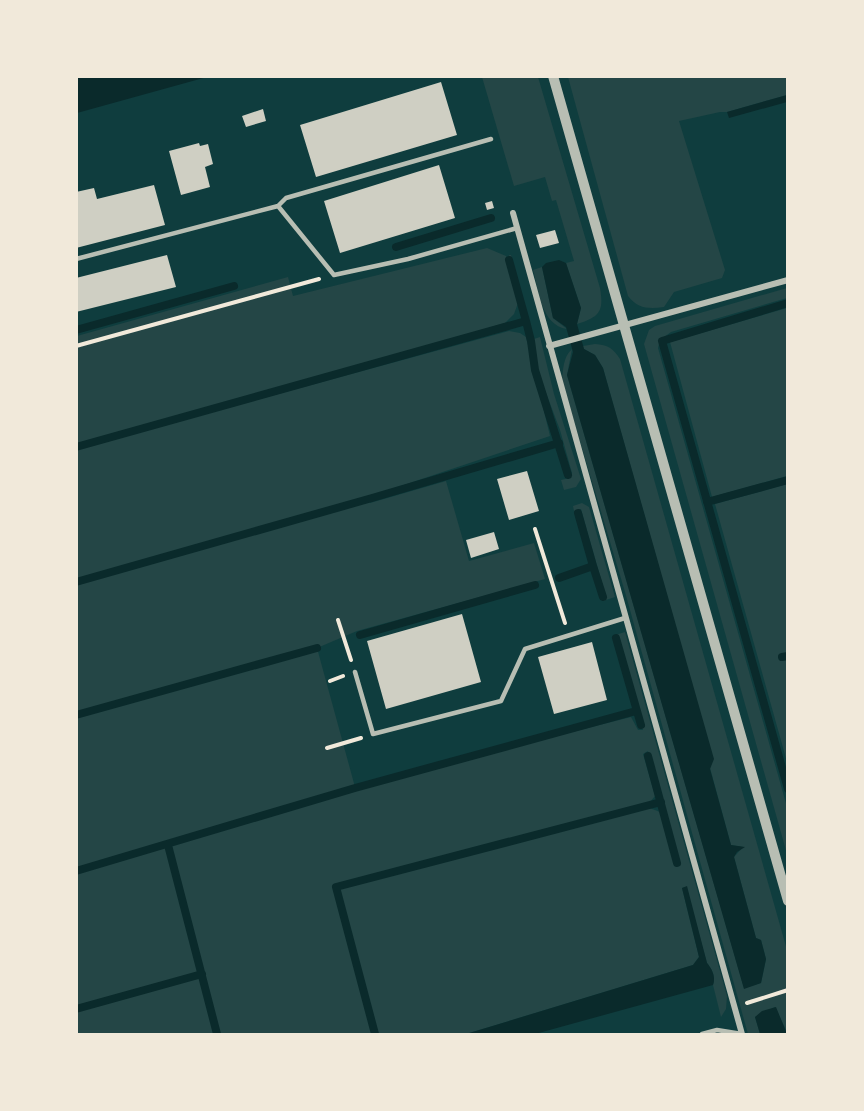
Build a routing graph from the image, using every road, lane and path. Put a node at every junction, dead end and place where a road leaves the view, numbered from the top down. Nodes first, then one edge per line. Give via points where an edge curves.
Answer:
1 (553, 76) edge
2 (490, 139) dead end
3 (278, 206) junction
4 (513, 213) dead end
5 (517, 228) junction
6 (76, 259) edge
7 (334, 275) junction
8 (788, 280) edge
9 (624, 325) junction
10 (76, 346) edge
11 (549, 346) junction
12 (535, 530) dead end
13 (626, 618) junction
14 (338, 620) dead end
15 (569, 635) junction
16 (355, 672) joint
17 (373, 734) junction
18 (327, 748) dead end
19 (788, 901) edge
20 (788, 990) edge
21 (735, 1007) junction
22 (742, 1034) edge
23 (702, 1035) edge

1 - 9 street
2 - 3 lane via 285,198
3 - 6 lane
3 - 7 lane
4 - 5 street
5 - 7 lane via 408,260
5 - 11 street
7 - 10 path
8 - 9 street
9 - 11 street
9 - 19 street
11 - 13 street
12 - 15 path
13 - 15 lane
13 - 21 street
14 - 16 path
15 - 17 lane via 525,649 501,701
16 - 17 lane
17 - 18 path
20 - 21 path
21 - 22 street
22 - 23 lane via 717,1030

